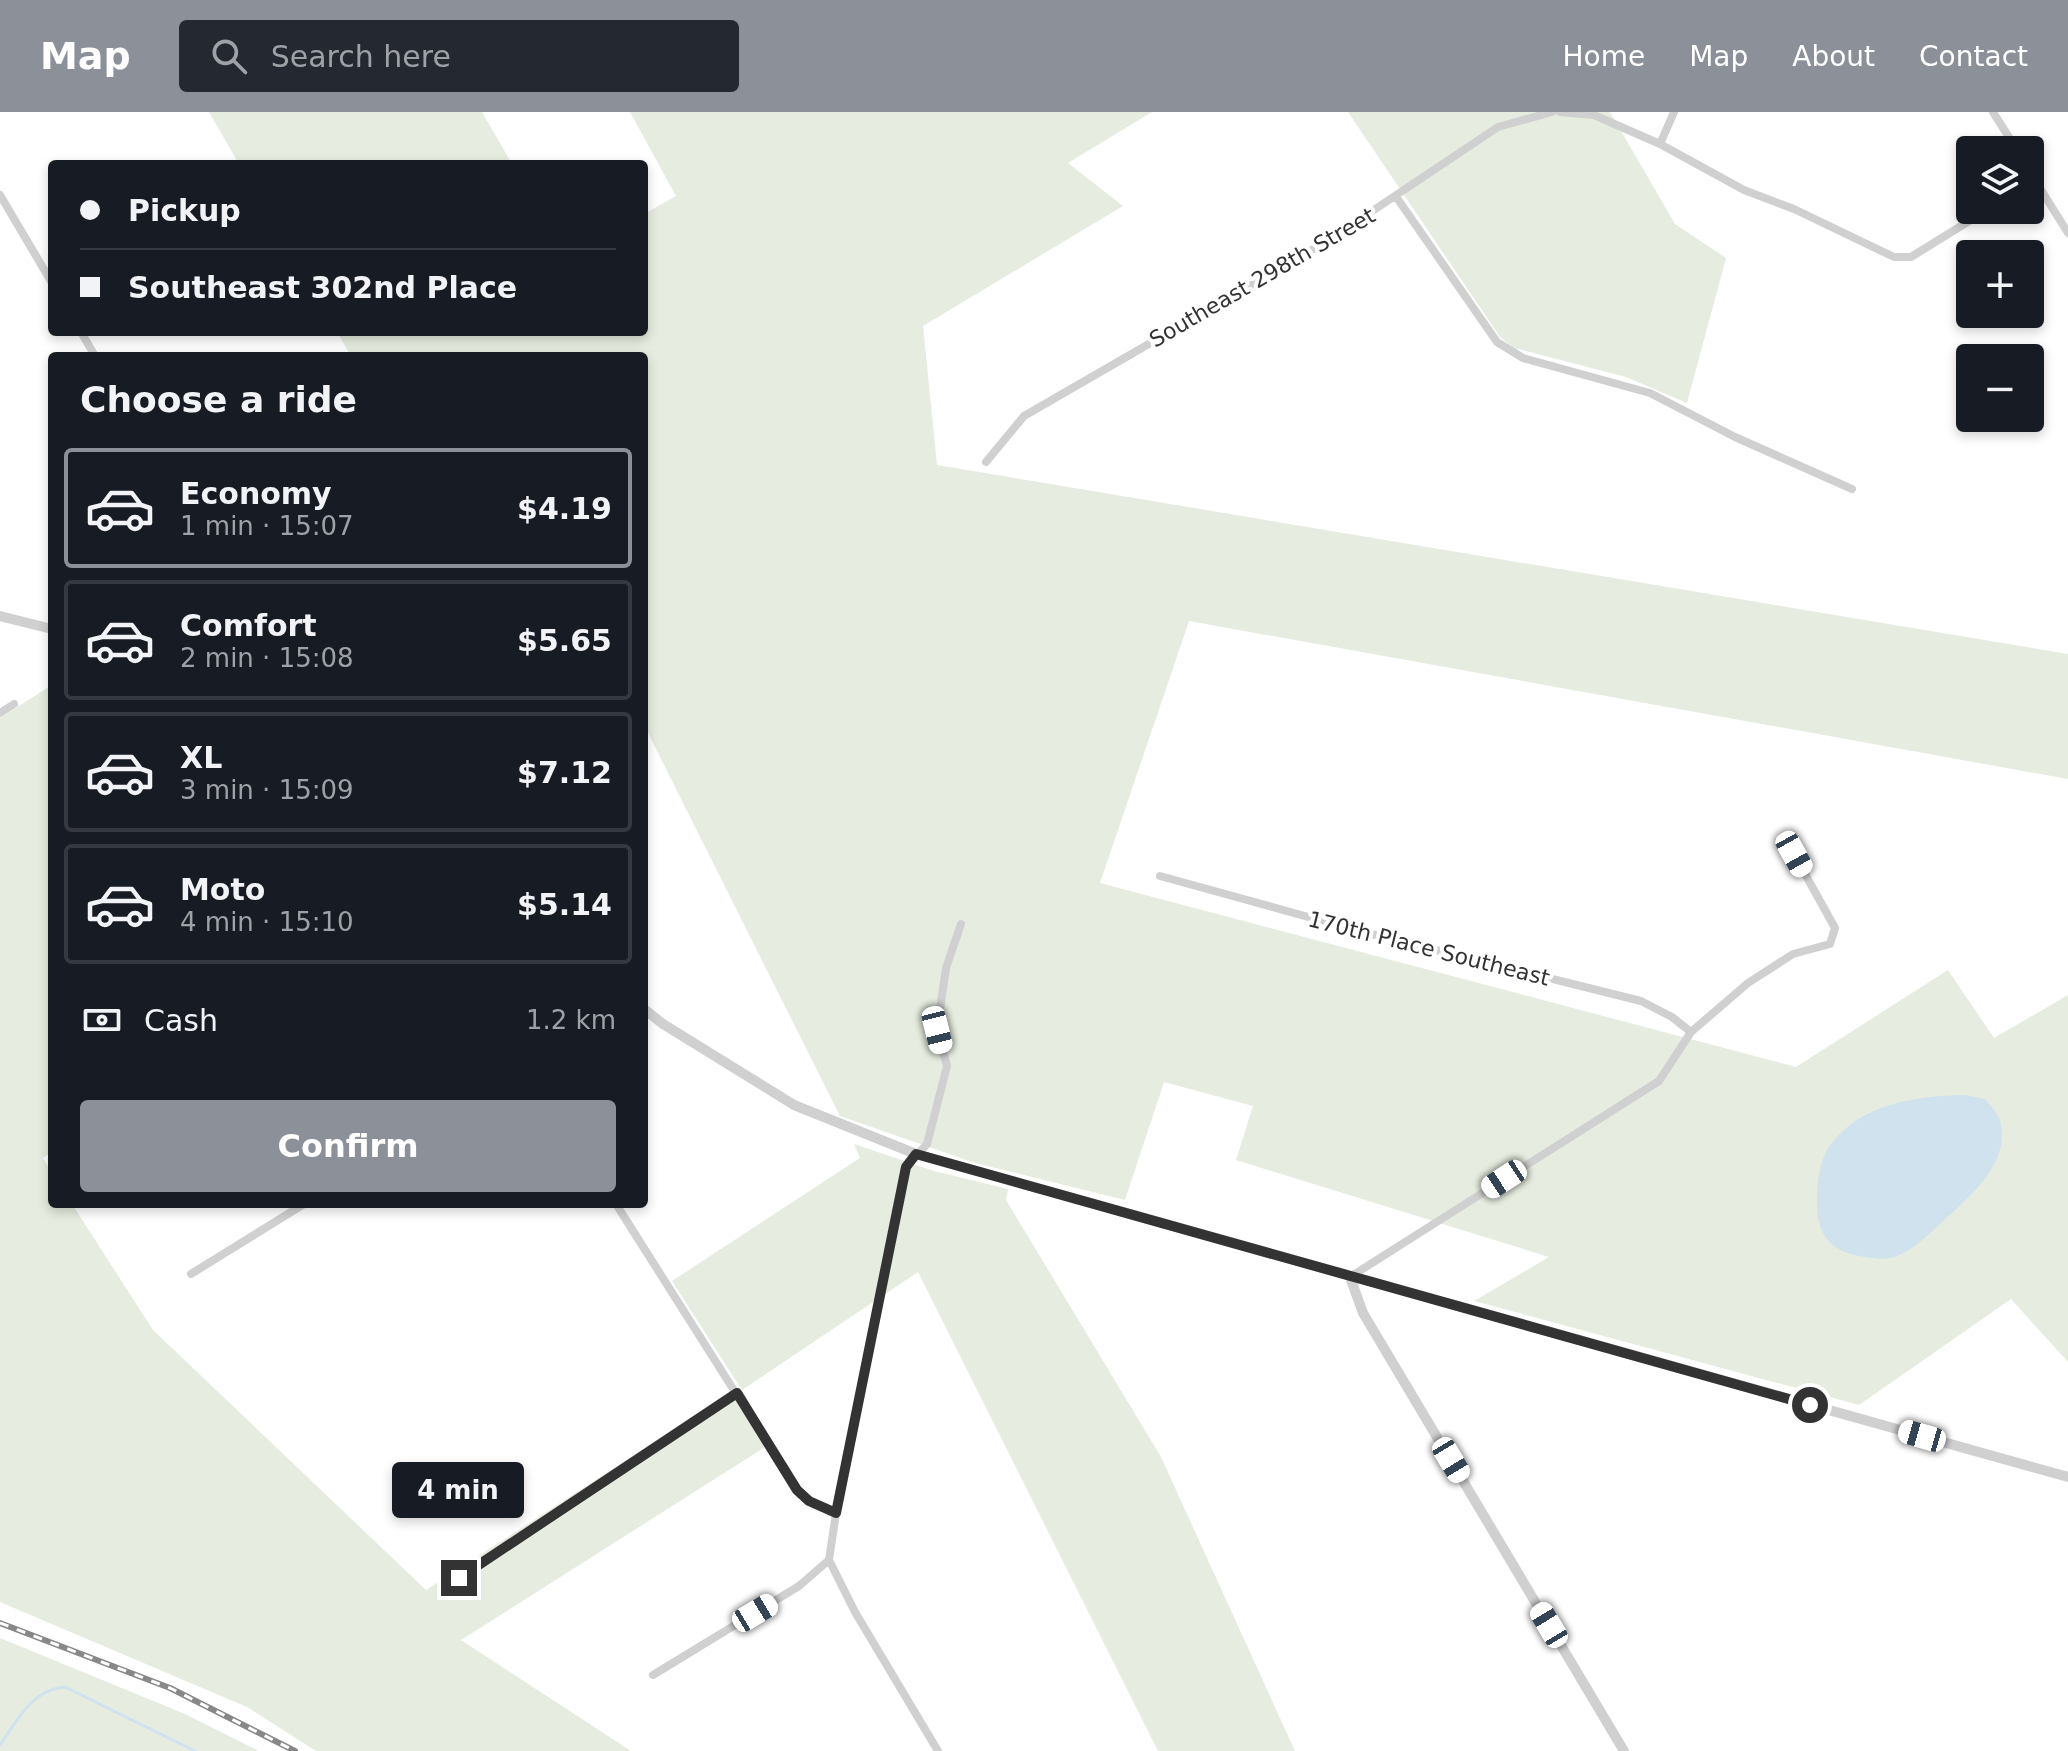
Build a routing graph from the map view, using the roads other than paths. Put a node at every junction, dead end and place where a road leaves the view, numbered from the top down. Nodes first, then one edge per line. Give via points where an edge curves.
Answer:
1 (1552, 112) edge
2 (1560, 112) edge
3 (1674, 112) edge
4 (1993, 112) edge
5 (2008, 136) edge
6 (1660, 144) junction
7 (0, 195) edge
8 (2044, 196) edge
9 (1397, 198) junction
10 (1964, 224) edge
11 (2068, 233) edge
12 (48, 276) edge
13 (986, 462) dead end
14 (1852, 489) dead end
15 (0, 616) edge
16 (48, 628) edge
17 (14, 704) dead end
18 (0, 713) edge
19 (1794, 854) dead end
20 (1160, 876) dead end
21 (961, 924) dead end
22 (648, 1012) edge
23 (1691, 1032) junction
24 (916, 1154) junction
25 (298, 1208) edge
26 (619, 1208) edge
27 (191, 1274) dead end
28 (1350, 1277) junction
29 (737, 1393) junction
30 (2068, 1477) edge
31 (836, 1513) junction
32 (829, 1560) junction
33 (459, 1578) dead end
34 (653, 1675) dead end
35 (938, 1751) edge
36 (1624, 1751) edge

1 - 9 street, Southeast 298th Street via 1498,127
2 - 6 street via 1594,115
3 - 6 street
4 - 5 street
6 - 10 street via 1744,190 1894,257 1911,257
7 - 12 street
8 - 11 street
9 - 13 street, Southeast 298th Street via 1024,416
9 - 14 street via 1497,342 1523,358 1650,393
15 - 16 street
17 - 18 street
19 - 23 street via 1835,937 1830,944 1769,967
20 - 23 street, 170th Place Southeast via 1641,1001
21 - 24 street via 946,968 937,1030 947,1066 927,1144
22 - 24 street via 794,1105
23 - 28 street via 1659,1081
24 - 28 street
24 - 31 street via 906,1167
25 - 27 street
26 - 29 street
28 - 30 street
28 - 36 street via 1363,1313
29 - 31 street via 797,1490
29 - 33 street
31 - 32 street
32 - 34 street via 799,1586
32 - 35 street

